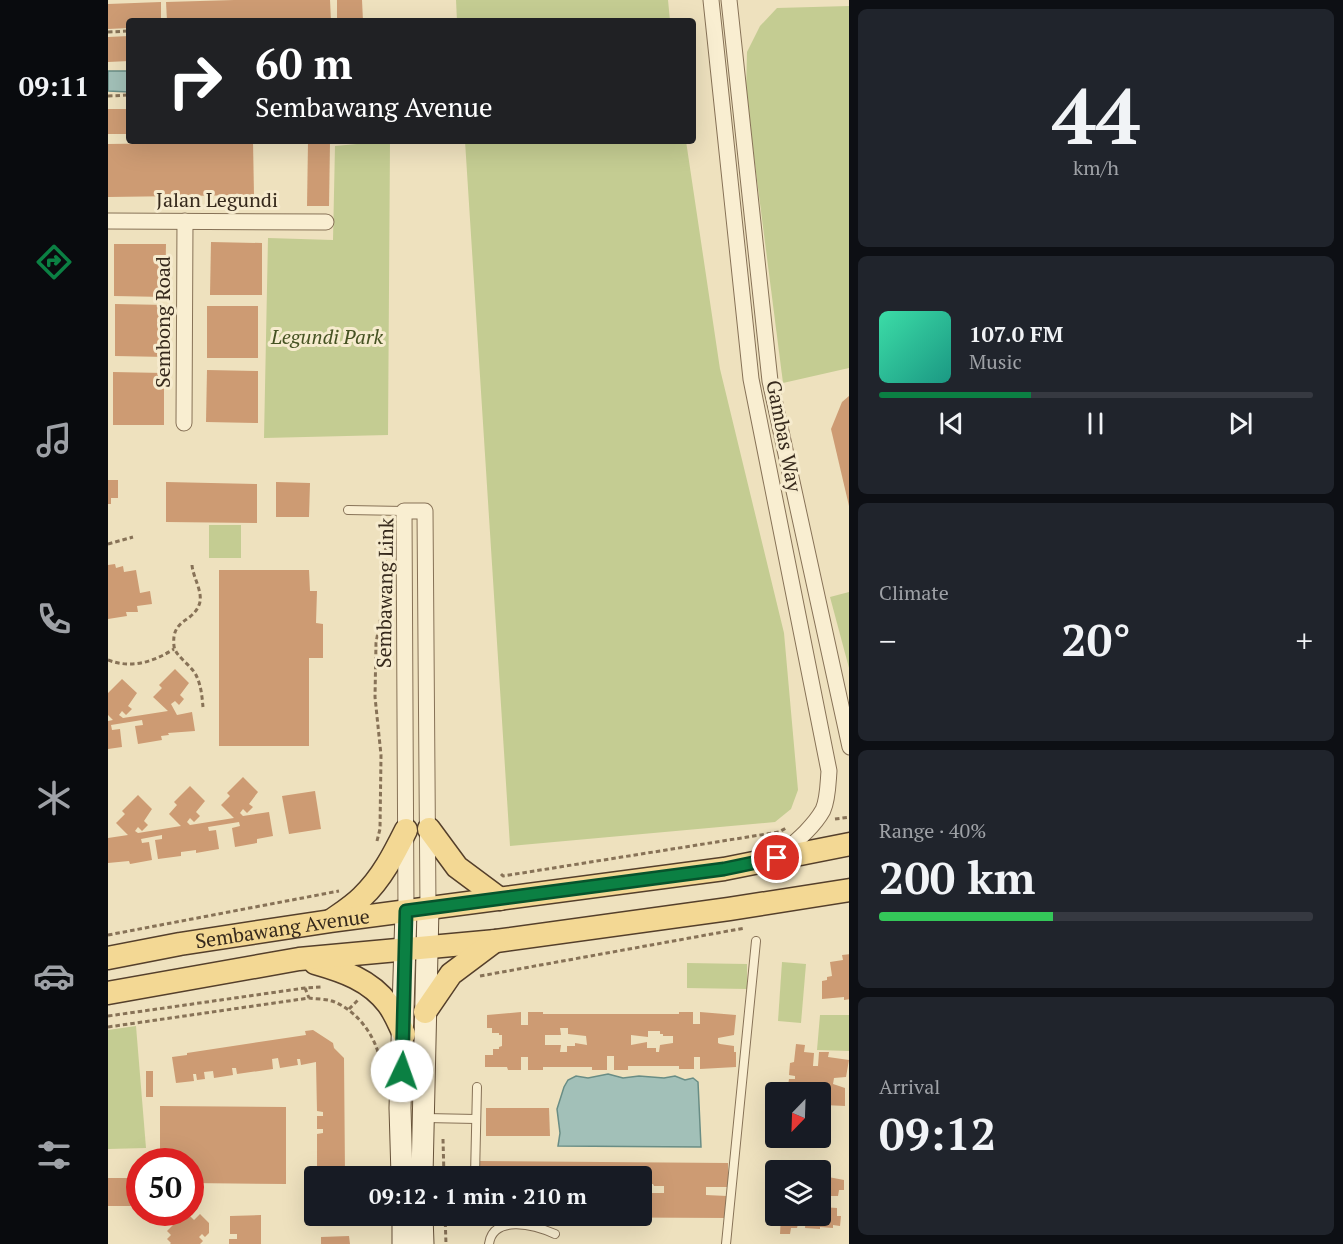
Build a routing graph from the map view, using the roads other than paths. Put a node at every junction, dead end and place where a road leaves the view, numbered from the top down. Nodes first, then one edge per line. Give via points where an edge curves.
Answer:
1 (711, 0) edge
2 (729, 0) edge
3 (108, 221) edge
4 (184, 221) junction
5 (326, 222) dead end
6 (184, 423) dead end
7 (348, 510) dead end
8 (404, 511) junction
9 (849, 747) edge
10 (429, 829) junction
11 (406, 830) junction
12 (849, 844) edge
13 (777, 858) junction
14 (849, 890) edge
15 (500, 899) junction
16 (417, 910) junction
17 (331, 921) junction
18 (496, 940) junction
19 (756, 941) dead end
20 (416, 949) junction
21 (108, 958) edge
22 (299, 959) junction
23 (108, 993) edge
24 (425, 1012) junction
25 (404, 1034) junction
26 (477, 1087) dead end
27 (434, 1118) junction
28 (476, 1119) junction
29 (402, 1166) edge
30 (424, 1166) edge
31 (475, 1166) edge
32 (403, 1226) edge
33 (422, 1226) edge
34 (555, 1234) dead end
35 (403, 1244) edge
36 (423, 1244) edge
37 (489, 1244) edge
38 (726, 1244) edge

1 - 13 street, Gambas Way via 751,379 829,771 822,811
2 - 9 street, Gambas Way via 770,381
3 - 4 street, Jalan Legundi
4 - 5 street, Jalan Legundi
4 - 6 street, Sembong Road
7 - 8 lane
8 - 10 street, Sembawang Link via 425,511
8 - 11 street, Sembawang Link
10 - 15 main road via 457,867
10 - 16 street, Sembawang Link
11 - 16 street, Sembawang Link
11 - 17 main road via 377,880 362,898
12 - 13 main road, Sembawang Avenue
13 - 15 main road, Sembawang Avenue via 724,869
14 - 18 main road, Sembawang Avenue
15 - 16 main road, Sembawang Avenue
16 - 17 main road, Sembawang Avenue
16 - 20 main road
17 - 21 main road, Sembawang Avenue
18 - 20 main road, Sembawang Avenue
18 - 24 main road via 451,974
19 - 38 lane
20 - 22 main road, Sembawang Avenue
20 - 24 main road
20 - 25 main road
22 - 23 main road, Sembawang Avenue
22 - 25 main road via 345,971 370,986 389,1005
24 - 27 main road
25 - 29 main road
26 - 28 lane
27 - 28 lane
27 - 30 main road
28 - 31 lane
32 - 35 main road
33 - 36 main road
34 - 37 lane via 516,1223 499,1229

